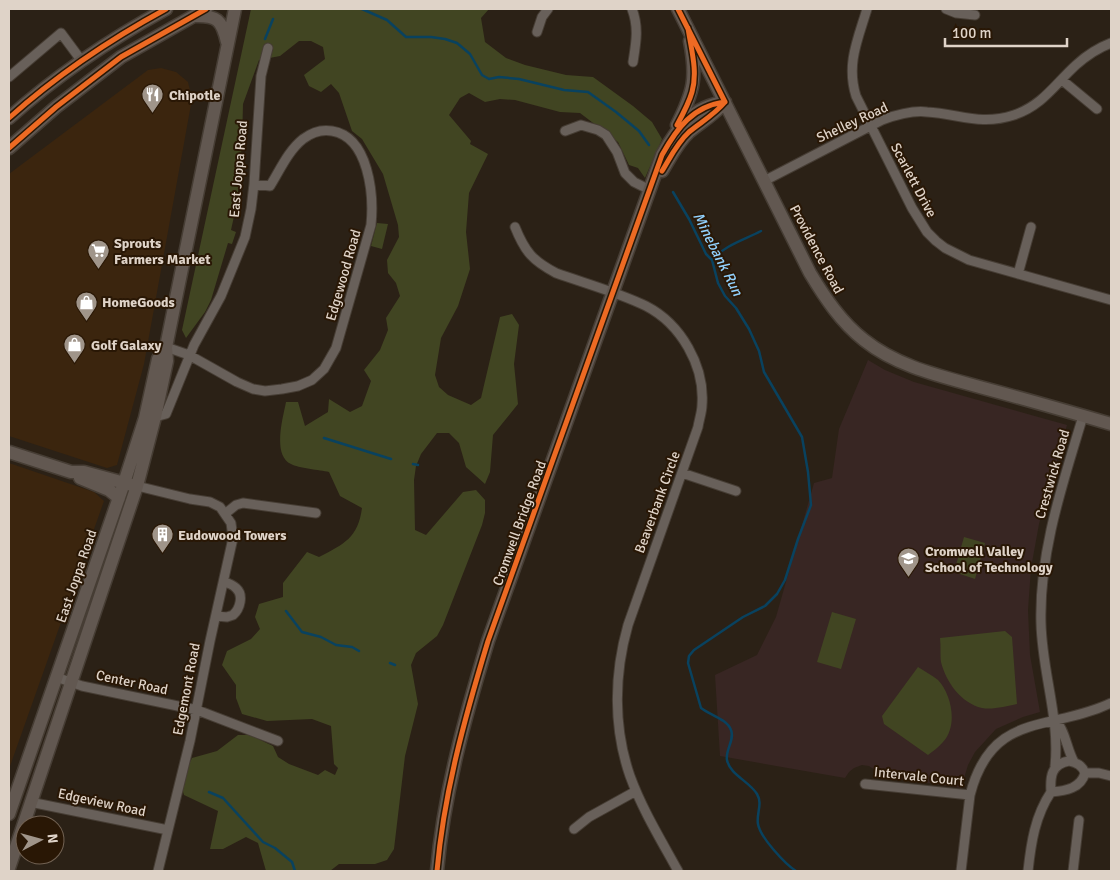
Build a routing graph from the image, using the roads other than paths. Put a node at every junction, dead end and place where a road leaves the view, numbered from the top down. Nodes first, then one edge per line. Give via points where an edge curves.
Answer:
1 (166, 9) edge
2 (206, 9) edge
3 (235, 9) edge
4 (548, 9) edge
5 (632, 9) edge
6 (678, 9) edge
7 (867, 9) edge
8 (946, 9) edge
9 (975, 15) dead end
10 (194, 16) junction
11 (688, 28) junction
12 (537, 32) dead end
13 (1111, 42) edge
14 (228, 44) junction
15 (268, 48) dead end
16 (81, 60) junction
17 (633, 62) dead end
18 (9, 77) edge
19 (1062, 80) junction
20 (725, 102) junction
21 (1097, 109) dead end
22 (9, 118) edge
23 (871, 126) junction
24 (565, 131) dead end
25 (670, 140) junction
26 (9, 148) edge
27 (764, 181) junction
28 (254, 184) junction
29 (650, 190) junction
30 (515, 227) dead end
31 (1031, 227) dead end
32 (1018, 274) junction
33 (613, 293) junction
34 (1111, 300) edge
35 (166, 347) junction
36 (190, 356) junction
37 (1083, 416) junction
38 (155, 417) junction
39 (1111, 424) edge
40 (9, 452) edge
41 (72, 472) junction
42 (682, 473) junction
43 (124, 483) junction
44 (137, 486) junction
45 (736, 491) dead end
46 (119, 498) junction
47 (226, 513) junction
48 (316, 513) dead end
49 (224, 582) junction
50 (216, 616) junction
51 (56, 677) junction
52 (71, 682) junction
53 (1111, 703) edge
54 (197, 710) junction
55 (1055, 719) junction
56 (278, 741) dead end
57 (1074, 762) junction
58 (1055, 766) junction
59 (1085, 773) junction
60 (1111, 776) edge
61 (865, 784) dead end
62 (636, 791) junction
63 (1051, 792) junction
64 (970, 795) junction
65 (30, 802) junction
66 (9, 814) edge
67 (1079, 820) dead end
68 (574, 829) dead end
69 (168, 830) junction
70 (9, 868) edge
71 (158, 871) edge
72 (436, 871) edge
73 (678, 871) edge
74 (961, 871) edge
75 (1028, 871) edge
76 (1073, 871) edge

1 - 16 street
2 - 10 street
3 - 14 street, East Joppa Road
4 - 12 street
5 - 17 street via 637,31
6 - 11 street, Providence Road
7 - 23 street, Scarlett Drive via 855,47 851,74 856,96
8 - 9 street
10 - 14 street via 216,18
10 - 26 street via 115,62
11 - 20 street, Providence Road
11 - 25 street via 694,65 692,92
13 - 19 street, Shelley Road via 1087,56
14 - 35 street, East Joppa Road
15 - 28 street, East Joppa Road via 260,76
16 - 18 street via 61,33
16 - 22 street
19 - 21 street
19 - 23 street, Shelley Road via 1039,102 1001,118 973,120 915,112 891,117
20 - 25 street, Cromwell Bridge Road via 711,104 698,111
20 - 27 street, Providence Road
20 - 29 street, Cromwell Bridge Road via 716,113 687,134
23 - 27 street, Shelley Road
23 - 32 street, Scarlett Drive via 927,232 956,254
24 - 29 street via 581,125 606,135 625,173
25 - 29 street, Cromwell Bridge Road
27 - 37 street, Providence Road via 818,287 844,322 865,341 891,358 928,372
28 - 36 street, East Joppa Road via 242,248
28 - 36 street, Edgewood Road via 270,186 295,147 320,131 345,136 361,154 371,189 371,225 336,348 324,369 312,380 298,386 265,391 248,387
29 - 33 street, Cromwell Bridge Road
30 - 33 street, Beaverbank Circle via 527,252 543,266
31 - 32 street
32 - 34 street, Scarlett Drive
33 - 42 street, Beaverbank Circle via 647,306 665,319 681,337 698,369 701,414
33 - 72 street, Cromwell Bridge Road via 474,685 448,793
35 - 36 street, Edgewood Road
35 - 38 street, East Joppa Road via 167,361
35 - 43 street, East Joppa Road via 158,359
36 - 38 street, East Joppa Road via 166,414
37 - 39 street, Providence Road
37 - 55 street, Crestwick Road via 1054,515 1043,573 1042,642
38 - 44 street, East Joppa Road
40 - 41 street
41 - 43 street
41 - 46 street
42 - 45 street
42 - 62 street, Beaverbank Circle via 633,608 619,665 619,726 625,759
43 - 44 street
43 - 46 street, East Joppa Road
44 - 47 street via 210,502
44 - 52 street, East Joppa Road
46 - 51 street, East Joppa Road
47 - 48 street via 243,503
47 - 49 street, Edgemont Road via 233,538
49 - 50 street, Edgemont Road
49 - 50 street via 238,590 239,606 233,615
50 - 54 street, Edgemont Road
51 - 52 street, Center Road
51 - 66 street, East Joppa Road
52 - 54 street, Center Road
52 - 65 street, East Joppa Road
53 - 55 street
54 - 56 street, Center Road
54 - 69 street, Edgemont Road
55 - 57 street, Crestwick Road via 1062,728
55 - 58 street, Crestwick Road
55 - 64 street via 1018,730 996,745 981,765
57 - 58 street
57 - 59 street
58 - 63 street
59 - 60 street
59 - 63 street via 1078,785
61 - 64 street, Intervale Court
62 - 68 street
62 - 73 street, Beaverbank Circle
63 - 75 street via 1038,817
64 - 74 street
65 - 69 street, Edgeview Road
65 - 70 street, East Joppa Road
67 - 76 street
69 - 71 street, Edgemont Road

